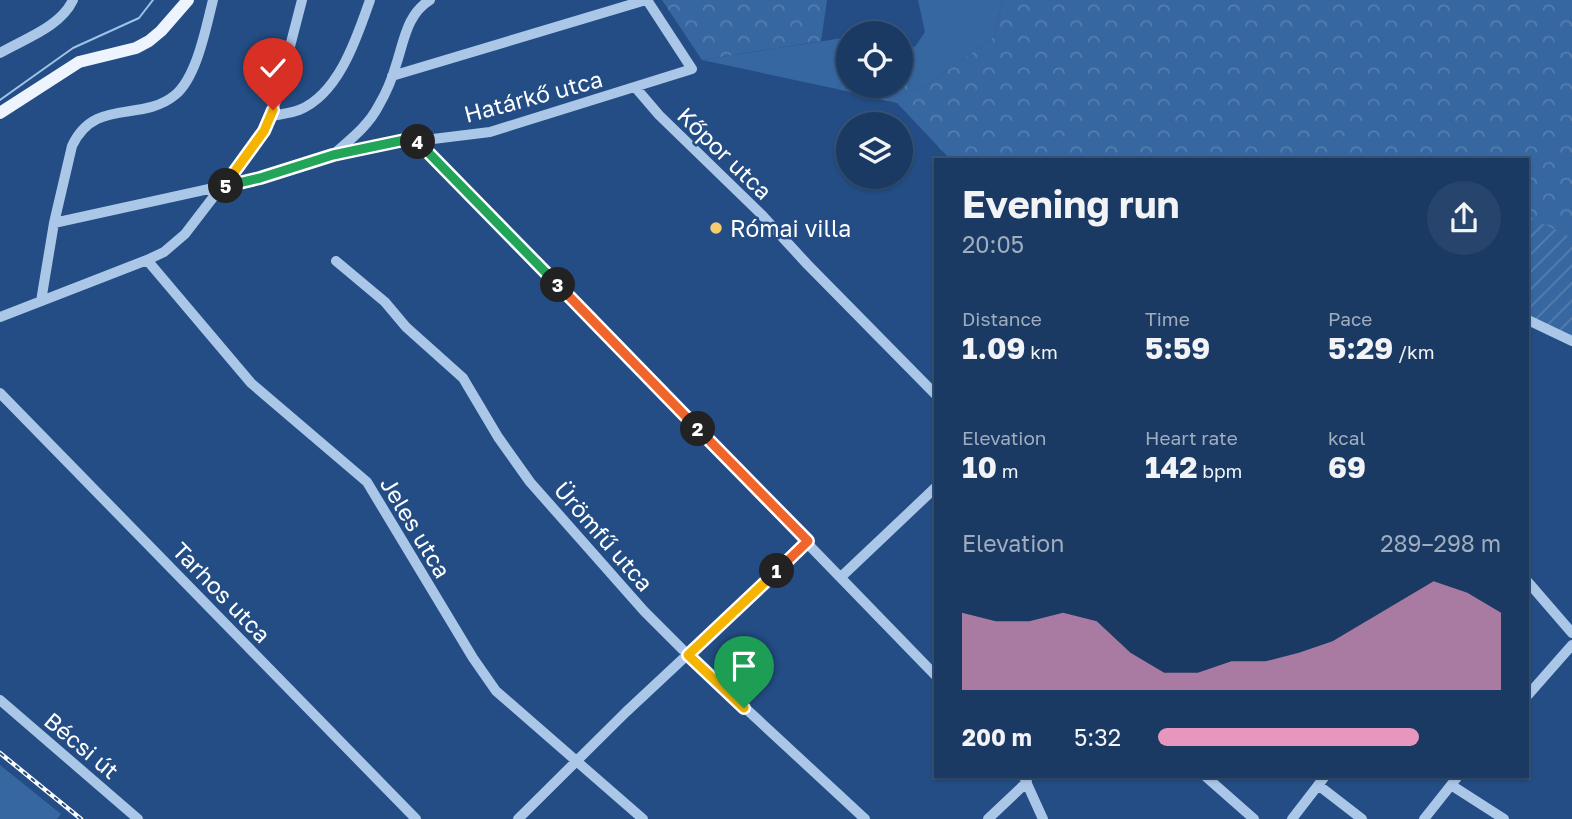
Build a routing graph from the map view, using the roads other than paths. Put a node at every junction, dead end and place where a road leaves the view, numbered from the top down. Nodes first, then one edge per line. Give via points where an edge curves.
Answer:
1 (74, 0) edge
2 (188, 0) edge
3 (213, 0) edge
4 (302, 0) edge
5 (370, 0) edge
6 (647, 0) edge
7 (424, 2) edge
8 (0, 53) edge
9 (392, 76) junction
10 (635, 87) junction
11 (0, 113) edge
12 (272, 116) junction
13 (414, 138) junction
14 (333, 155) junction
15 (224, 186) junction
16 (54, 223) junction
17 (147, 260) junction
18 (336, 261) dead end
19 (41, 301) junction
20 (0, 317) edge
21 (1529, 320) edge
22 (1572, 341) edge
23 (0, 393) edge
24 (934, 393) edge
25 (934, 489) edge
26 (808, 541) junction
27 (841, 577) junction
28 (1529, 583) edge
29 (1572, 633) edge
30 (1572, 645) edge
31 (688, 655) junction
32 (934, 674) edge
33 (1529, 694) edge
34 (0, 700) edge
35 (575, 761) junction
36 (1207, 778) edge
37 (1324, 778) edge
38 (1457, 778) edge
39 (1025, 779) edge
40 (1318, 785) junction
41 (1451, 785) junction
42 (1499, 818) edge
43 (138, 819) edge
44 (415, 819) edge
45 (518, 819) edge
46 (643, 819) edge
47 (865, 819) edge
48 (988, 819) edge
49 (1043, 819) edge
50 (1254, 819) edge
51 (1292, 819) edge
52 (1362, 819) edge
53 (1424, 819) edge

1 - 8 street via 59,20
2 - 11 main road via 149,41 79,62
3 - 16 street via 191,72 176,94 156,105 105,115 80,131 72,146
4 - 12 street
5 - 12 street via 350,54 332,83 301,110
6 - 9 street
6 - 10 street, Határkő utca via 692,69
7 - 9 street via 411,19
9 - 14 street via 372,117
10 - 13 street, Határkő utca via 490,132
10 - 24 street, Kőpor utca
12 - 15 street
13 - 14 street, Határkő utca
13 - 26 street
14 - 15 street, Határkő utca
15 - 16 street, Határkő utca
15 - 17 street via 185,234
16 - 19 street
17 - 19 street
17 - 35 street, Jeles utca via 251,383 367,482 489,682
18 - 31 street, Ürömfű utca via 463,378 530,482
19 - 20 street
21 - 22 street
23 - 44 street, Tarhos utca
25 - 27 street
26 - 27 street
26 - 31 street
27 - 32 street
28 - 29 street
30 - 33 street
31 - 35 street
31 - 47 street, Ürömfű utca
34 - 43 street, Bécsi út
35 - 45 street
35 - 46 street, Jeles utca
36 - 50 street
37 - 40 street
38 - 41 street
39 - 48 street
39 - 49 street
40 - 51 street
40 - 52 street
41 - 42 street
41 - 53 street

